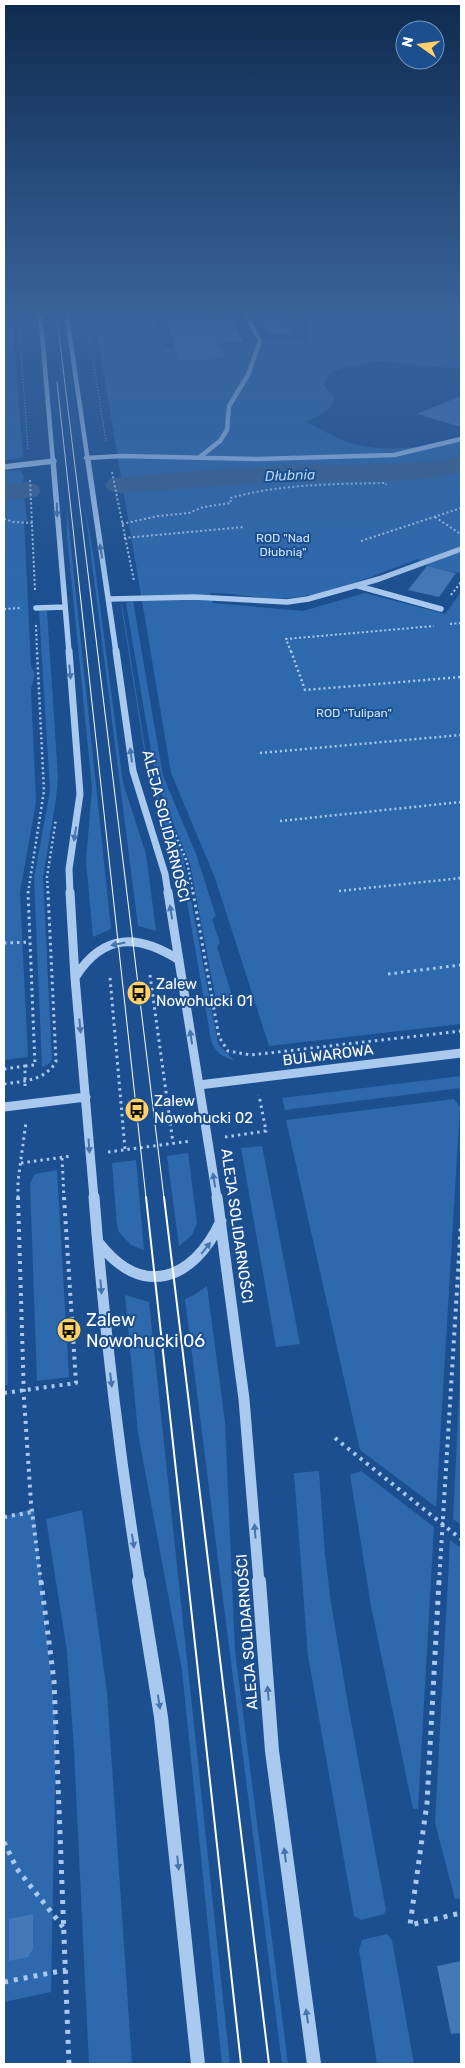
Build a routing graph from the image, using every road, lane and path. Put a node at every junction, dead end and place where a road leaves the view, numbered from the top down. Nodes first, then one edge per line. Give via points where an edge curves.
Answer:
1 (25, 407) edge
2 (49, 407) edge
3 (79, 407) edge
4 (100, 407) edge
5 (229, 407) edge
6 (461, 439) edge
7 (107, 447) dead end
8 (28, 449) dead end
9 (201, 456) junction
10 (86, 458) junction
11 (54, 461) junction
12 (4, 467) edge
13 (112, 468) dead end
14 (30, 476) dead end
15 (386, 485) dead end
16 (461, 508) edge
17 (434, 517) junction
18 (4, 520) edge
19 (33, 523) junction
20 (122, 524) junction
21 (244, 527) dead end
22 (461, 534) edge
23 (124, 538) junction
24 (361, 541) dead end
25 (461, 548) edge
26 (358, 585) junction
27 (134, 586) dead end
28 (35, 596) dead end
29 (109, 599) junction
30 (64, 607) junction
31 (36, 608) dead end
32 (441, 609) dead end
33 (36, 621) dead end
34 (461, 623) edge
35 (461, 677) edge
36 (461, 735) edge
37 (260, 753) dead end
38 (461, 802) edge
39 (166, 810) dead end
40 (57, 816) dead end
41 (280, 821) dead end
42 (461, 878) edge
43 (339, 891) dead end
44 (30, 942) junction
45 (4, 943) edge
46 (179, 960) junction
47 (461, 965) edge
48 (388, 974) dead end
49 (150, 975) dead end
50 (75, 978) junction
51 (110, 978) dead end
52 (461, 1030) edge
53 (461, 1053) edge
54 (25, 1066) junction
55 (4, 1069) edge
56 (25, 1081) junction
57 (4, 1084) edge
58 (198, 1085) junction
59 (259, 1093) dead end
60 (86, 1097) junction
61 (4, 1107) edge
62 (26, 1121) dead end
63 (228, 1136) dead end
64 (188, 1142) dead end
65 (173, 1143) junction
66 (125, 1150) junction
67 (111, 1151) dead end
68 (70, 1157) dead end
69 (62, 1158) junction
70 (21, 1163) junction
71 (221, 1221) junction
72 (461, 1224) edge
73 (98, 1242) junction
74 (24, 1390) junction
75 (4, 1394) edge
76 (334, 1438) dead end
77 (32, 1512) junction
78 (4, 1516) edge
79 (442, 1524) junction
80 (461, 1539) edge
81 (4, 1842) edge
82 (461, 1912) edge
83 (63, 1928) junction
84 (66, 1970) junction
85 (4, 1982) edge
86 (69, 2064) edge
87 (198, 2064) edge
88 (314, 2064) edge

1 - 8 path
2 - 11 street
3 - 10 street, ALEJA SOLIDARNOŚCI
4 - 7 path
5 - 9 street via 231,421 223,439
6 - 9 street via 394,455 258,459
9 - 10 street
29 -> 10 street, ALEJA SOLIDARNOŚCI
11 - 12 street
11 -> 30 street
13 - 20 path
14 - 19 path
15 - 20 path via 274,487 230,498 231,503 224,505
16 - 17 path
17 - 22 path
17 - 24 path
18 - 19 path
19 - 28 path
20 - 23 path
21 - 23 path
23 - 27 path
25 - 26 street
26 - 29 street via 308,600 287,602 194,597
26 - 32 street
46 -> 29 street, ALEJA SOLIDARNOŚCI via 165,874 133,771
30 - 31 street
30 -> 50 street via 80,794 69,869
33 - 44 path via 44,791 28,887
34 - 35 path via 286,639 305,690
36 - 37 path
38 - 41 path
39 - 52 path via 187,862 221,1042 228,1051 251,1055
40 - 56 path via 47,877 56,1062 48,1074
42 - 43 path
44 - 45 path
44 - 54 path via 35,1065
46 -> 50 street via 154,945 118,943 93,954
58 -> 46 street, ALEJA SOLIDARNOŚCI
47 - 48 path
49 - 65 path
50 -> 60 street
51 - 66 path
53 - 58 street, BULWAROWA
54 - 55 path
54 - 56 path
56 - 57 path
71 -> 58 street, ALEJA SOLIDARNOŚCI
59 - 63 path via 266,1131
60 - 61 street
60 -> 73 street
62 - 70 path
64 - 65 path
65 - 66 path
66 - 67 path
68 - 69 path
69 - 70 path
69 - 74 path via 76,1383
70 - 74 path via 18,1181
73 -> 71 street via 115,1262 130,1272 164,1276 182,1269 200,1255 209,1246
88 -> 71 street, ALEJA SOLIDARNOŚCI via 274,1760 244,1399
72 - 79 path
73 -> 87 street via 123,1482 160,1707
74 - 75 path
74 - 77 path
76 - 79 path
77 - 78 path
77 - 83 path via 54,1681
79 - 80 path
79 - 82 path via 427,1803 410,1925
81 - 83 path via 17,1868
83 - 84 path
84 - 85 path
84 - 86 path

